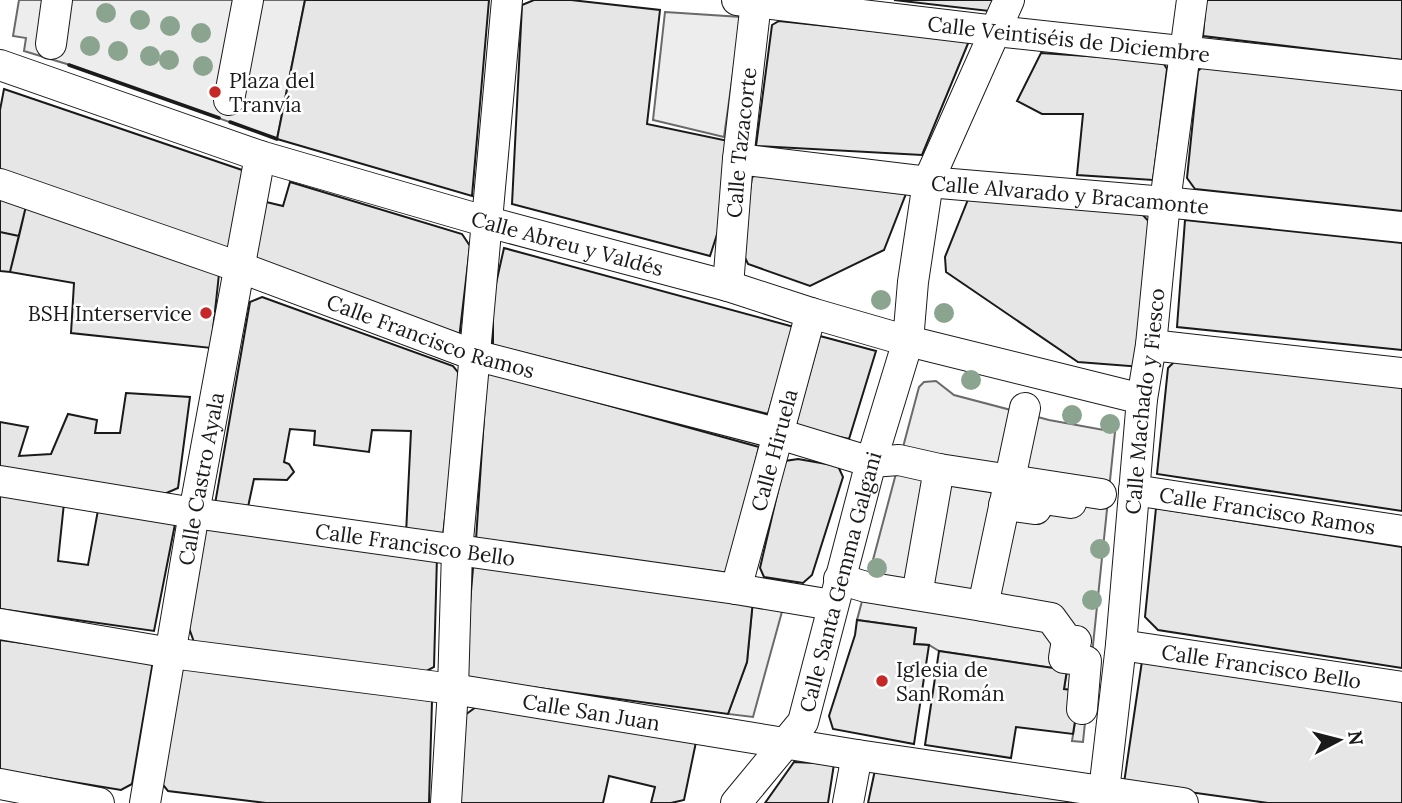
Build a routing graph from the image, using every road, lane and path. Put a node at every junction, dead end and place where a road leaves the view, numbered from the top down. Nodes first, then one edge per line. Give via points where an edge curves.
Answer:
1 (57, 0) edge
2 (248, 0) edge
3 (507, 0) edge
4 (1009, 0) edge
5 (1192, 0) edge
6 (747, 1) edge
7 (996, 31) junction
8 (51, 44) dead end
9 (1186, 51) junction
10 (0, 65) edge
11 (1402, 75) edge
12 (229, 100) dead end
13 (260, 156) junction
14 (738, 159) junction
15 (928, 182) junction
16 (0, 184) edge
17 (1165, 202) junction
18 (488, 222) junction
19 (1402, 227) edge
20 (239, 267) junction
21 (728, 286) junction
22 (811, 313) junction
23 (908, 341) junction
24 (1151, 345) junction
25 (474, 355) junction
26 (1402, 373) edge
27 (1142, 399) junction
28 (1025, 408) dead end
29 (779, 434) junction
30 (871, 462) junction
31 (939, 469) junction
32 (0, 481) edge
33 (1007, 492) junction
34 (1101, 494) dead end
35 (1133, 502) junction
36 (194, 513) junction
37 (1402, 531) edge
38 (457, 551) junction
39 (736, 589) junction
40 (836, 592) junction
41 (918, 595) junction
42 (983, 606) junction
43 (0, 624) edge
44 (1121, 645) junction
45 (172, 653) junction
46 (1402, 687) edge
47 (453, 689) junction
48 (1082, 709) dead end
49 (784, 743) junction
50 (857, 755) junction
51 (0, 784) edge
52 (1104, 797) edge
53 (99, 803) edge
54 (145, 803) edge
55 (446, 803) edge
56 (736, 803) edge
57 (848, 803) edge
58 (1183, 803) edge

1 - 8 street
2 - 12 street
3 - 18 street
4 - 7 street, Calle Santa Gemma Galgani
5 - 9 street, Calle Machado y Fiesco
6 - 7 street, Calle Veintiséis de Diciembre
6 - 14 street, Calle Tazacorte
7 - 9 street, Calle Veintiséis de Diciembre
7 - 15 street, Calle Santa Gemma Galgani
9 - 11 street, Calle Veintiséis de Diciembre
9 - 17 street, Calle Machado y Fiesco
10 - 13 street, Calle Abreu y Valdés
13 - 18 street, Calle Abreu y Valdés
13 - 20 street, Calle Castro Ayala
14 - 15 street, Calle Alvarado y Bracamonte
14 - 21 street, Calle Tazacorte
15 - 17 street, Calle Alvarado y Bracamonte
15 - 23 street, Calle Santa Gemma Galgani
16 - 20 street, Calle Francisco Ramos
17 - 19 street, Calle Alvarado y Bracamonte
17 - 24 street, Calle Machado y Fiesco
18 - 21 street, Calle Abreu y Valdés
18 - 25 street
20 - 25 street, Calle Francisco Ramos
20 - 36 street, Calle Castro Ayala
21 - 22 street, Calle Abreu y Valdés
22 - 23 street, Calle Abreu y Valdés
22 - 29 street, Calle Hiruela
23 - 27 street, Calle Abreu y Valdés
23 - 30 street, Calle Santa Gemma Galgani
24 - 26 street
24 - 27 street, Calle Machado y Fiesco
25 - 29 street, Calle Francisco Ramos
25 - 38 street
27 - 35 street, Calle Machado y Fiesco
28 - 33 street
29 - 30 street, Calle Francisco Ramos
29 - 39 street, Calle Hiruela
30 - 31 street, Calle Francisco Ramos via 899,460
30 - 40 street, Calle Santa Gemma Galgani
31 - 33 street, Calle Francisco Ramos
31 - 41 street
32 - 36 street, Calle Francisco Bello
33 - 34 street
33 - 35 street, Calle Francisco Ramos via 1036,509 1037,498 1107,507
33 - 42 street
35 - 37 street, Calle Francisco Ramos
35 - 44 street, Calle Machado y Fiesco
36 - 38 street, Calle Francisco Bello
36 - 45 street, Calle Castro Ayala
38 - 39 street, Calle Francisco Bello
38 - 47 street
39 - 40 street, Calle Francisco Bello
40 - 41 street, Calle Francisco Bello via 866,587
40 - 49 street, Calle Santa Gemma Galgani via 803,722
41 - 42 street, Calle Francisco Bello
42 - 48 street, Calle Francisco Bello via 1051,618 1071,640 1064,658 1086,662
43 - 45 street, Calle San Juan
44 - 46 street, Calle Francisco Bello
44 - 52 street, Calle Machado y Fiesco
45 - 47 street, Calle San Juan
45 - 54 street, Calle Castro Ayala
47 - 49 street, Calle San Juan
47 - 55 street
49 - 50 street, Calle San Juan
49 - 56 street, Calle Santa Gemma Galgani
50 - 52 street, Calle San Juan
50 - 57 street
51 - 53 street
52 - 58 street, Calle San Juan

